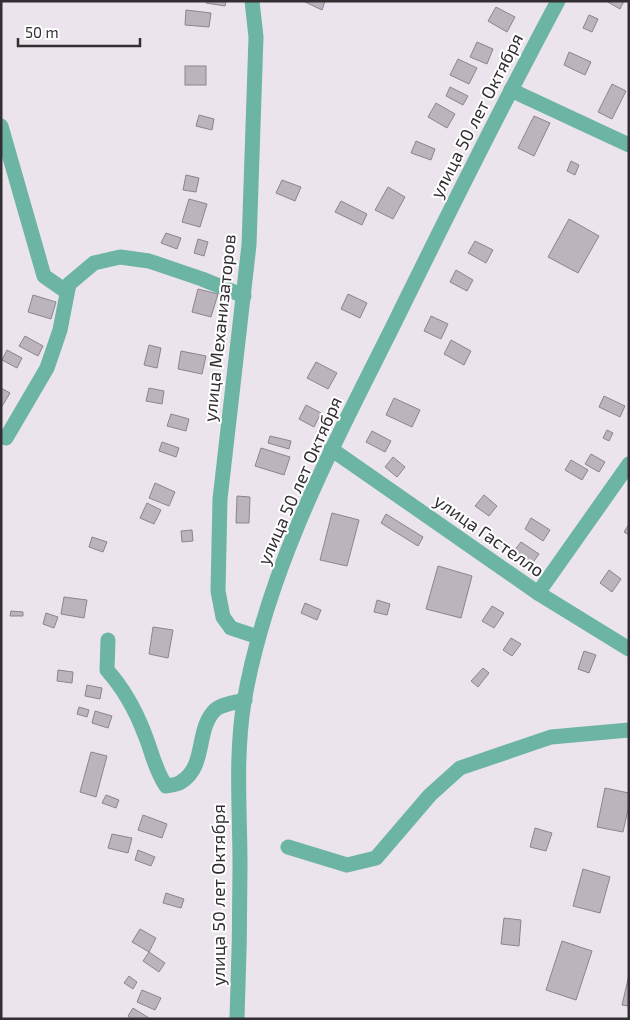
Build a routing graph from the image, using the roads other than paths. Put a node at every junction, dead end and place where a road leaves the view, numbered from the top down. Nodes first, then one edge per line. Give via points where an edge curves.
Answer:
1 (252, 1) edge
2 (558, 1) edge
3 (511, 90) junction
4 (1, 126) edge
5 (629, 145) edge
6 (67, 292) junction
7 (244, 296) junction
8 (6, 438) dead end
9 (331, 449) junction
10 (629, 464) edge
11 (538, 593) junction
12 (258, 637) junction
13 (108, 640) dead end
14 (629, 649) edge
15 (245, 700) junction
16 (629, 730) edge
17 (288, 847) dead end
18 (237, 1019) edge

1 - 7 street, улица Механизаторов via 256,37 249,245
2 - 3 street, улица 50 лет Октября
3 - 5 street
3 - 9 street, улица 50 лет Октября
4 - 6 street via 44,276
6 - 7 street via 69,284 94,263 120,257 149,261
6 - 8 street via 60,330 47,368
7 - 12 street, улица Механизаторов via 220,499 218,590 223,618 231,628
9 - 11 street, улица Гастелло
9 - 12 street, улица 50 лет Октября via 286,552
10 - 11 street
11 - 14 street, улица Гастелло
12 - 15 street, улица 50 лет Октября
13 - 15 street via 107,670 132,707 158,775 166,786 180,783 192,772 200,753 204,725 216,708
15 - 18 street, улица 50 лет Октября via 238,784
16 - 17 street via 551,737 460,768 430,795 376,858 347,865

